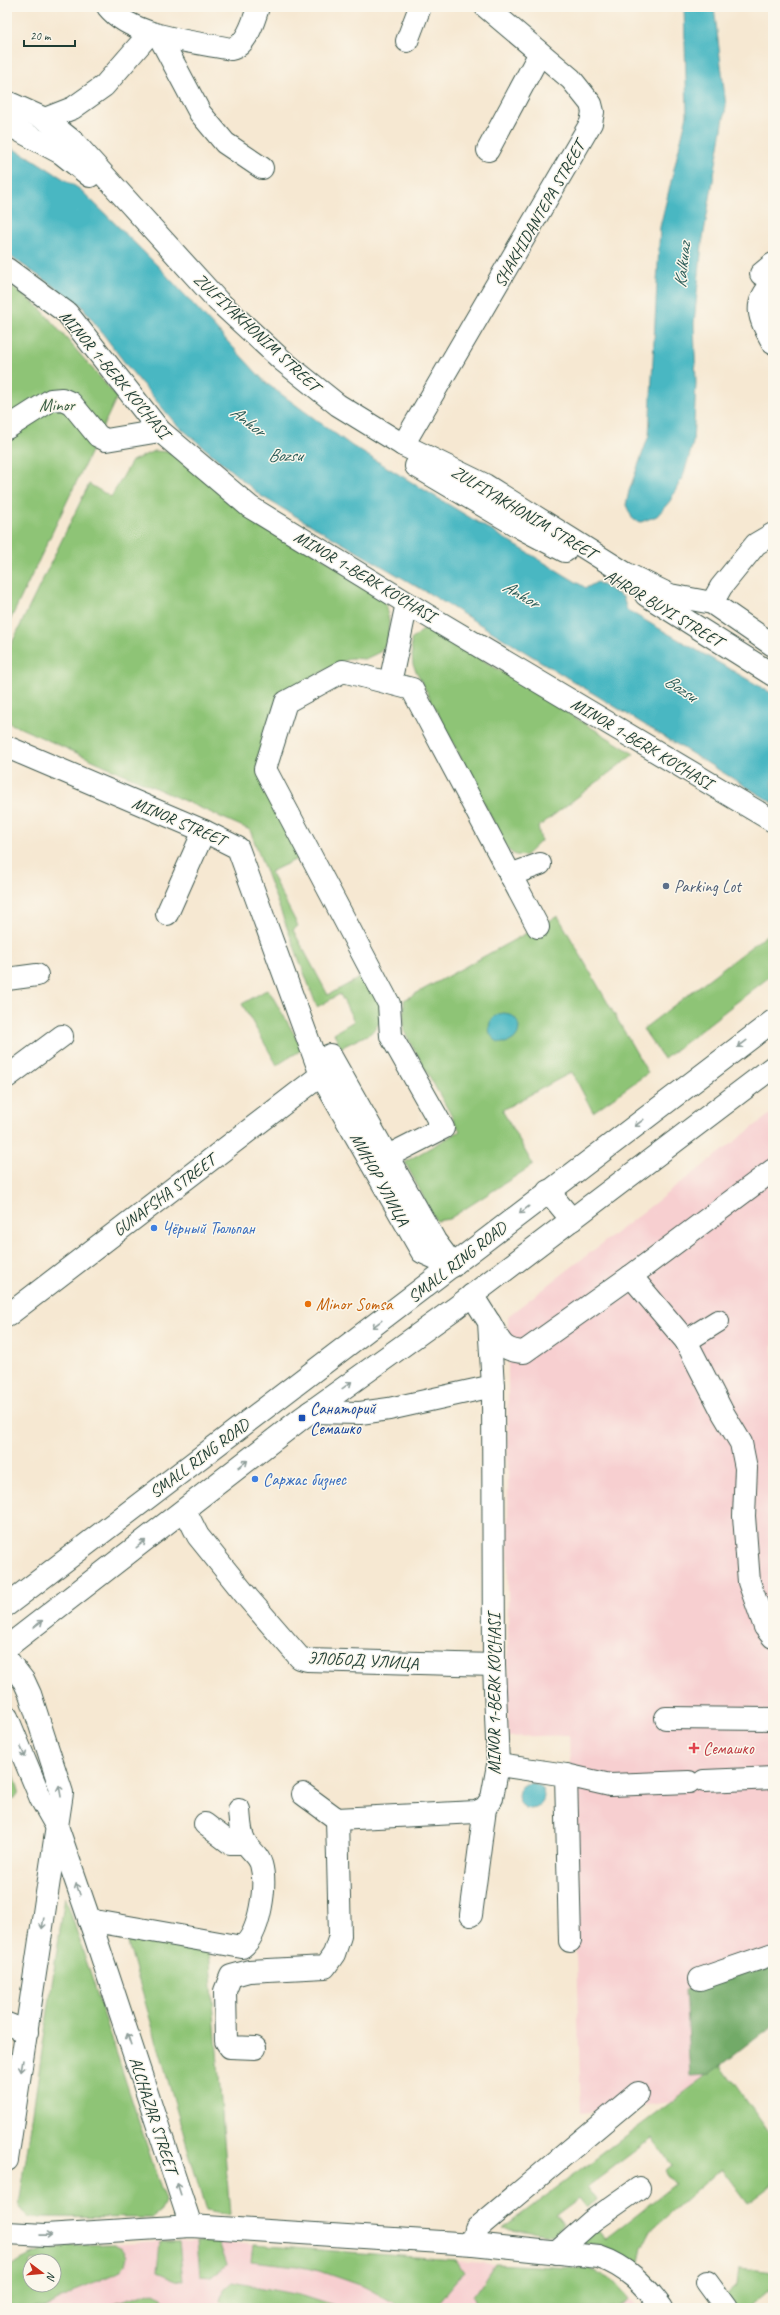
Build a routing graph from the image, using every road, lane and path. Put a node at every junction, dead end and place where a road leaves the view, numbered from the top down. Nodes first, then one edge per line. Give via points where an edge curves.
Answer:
1 (108, 7) edge
2 (258, 7) edge
3 (420, 7) edge
4 (486, 7) edge
5 (155, 34) junction
6 (407, 41) dead end
7 (540, 53) junction
8 (7, 102) edge
9 (45, 118) junction
10 (7, 124) edge
11 (488, 150) dead end
12 (262, 168) dead end
13 (7, 269) edge
14 (769, 274) edge
15 (773, 343) edge
16 (7, 428) edge
17 (160, 431) junction
18 (403, 445) junction
19 (773, 534) edge
20 (407, 602) junction
21 (712, 603) junction
22 (773, 645) edge
23 (773, 675) edge
24 (390, 683) junction
25 (7, 747) edge
26 (773, 821) edge
27 (204, 831) junction
28 (540, 864) dead end
29 (510, 875) junction
30 (167, 914) dead end
31 (538, 927) dead end
32 (37, 975) dead end
33 (7, 979) edge
34 (773, 1020) edge
35 (62, 1036) dead end
36 (330, 1055) dead end
37 (773, 1067) edge
38 (321, 1075) junction
39 (7, 1077) edge
40 (388, 1156) junction
41 (773, 1170) edge
42 (548, 1191) junction
43 (572, 1220) junction
44 (453, 1266) junction
45 (631, 1276) junction
46 (472, 1295) junction
47 (7, 1316) edge
48 (718, 1321) dead end
49 (489, 1322) junction
50 (686, 1341) junction
51 (493, 1386) junction
52 (310, 1412) junction
53 (185, 1510) junction
54 (7, 1605) edge
55 (773, 1637) edge
56 (7, 1648) edge
57 (7, 1659) edge
58 (494, 1665) junction
59 (7, 1716) edge
60 (666, 1718) dead end
61 (773, 1719) edge
62 (498, 1764) junction
63 (566, 1776) junction
64 (773, 1778) edge
65 (303, 1794) dead end
66 (485, 1808) junction
67 (239, 1810) dead end
68 (337, 1819) junction
69 (204, 1824) dead end
70 (58, 1829) junction
71 (246, 1843) junction
72 (471, 1915) dead end
73 (89, 1920) junction
74 (570, 1941) dead end
75 (773, 1954) edge
76 (700, 1979) dead end
77 (7, 2024) edge
78 (27, 2032) junction
79 (255, 2048) dead end
80 (638, 2093) dead end
81 (7, 2160) edge
82 (639, 2188) dead end
83 (191, 2226) junction
84 (7, 2233) edge
85 (474, 2244) junction
86 (556, 2253) junction
87 (708, 2282) dead end
88 (662, 2308) edge
89 (726, 2308) edge

1 - 5 main road via 115,15
2 - 5 main road via 254,20 237,48 230,49
3 - 6 main road
4 - 7 main road, SHAKHIDANTEPA STREET
5 - 9 main road via 104,86 73,108
5 - 12 main road via 200,113 225,143
7 - 11 main road
7 - 18 main road, SHAKHIDANTEPA STREET via 566,73 589,100 593,112 591,123
8 - 9 main road, ZULFIYAKHONIM STREET
9 - 18 main road, ZULFIYAKHONIM STREET via 74,142 218,301 283,361 338,405
10 - 23 main road, AHROR BUYI STREET via 61,153 100,184 176,272 278,371 374,441 521,528 634,587
13 - 17 main road, MINOR 1-BERK KO'CHASI via 67,313
14 - 15 main road via 759,303 763,325
16 - 17 main road via 51,400 62,399 71,402 98,436 106,440
17 - 20 main road, MINOR 1-BERK KO'CHASI via 250,506
18 - 21 main road, ZULFIYAKHONIM STREET via 485,486 626,573 670,595
19 - 21 main road via 756,544 721,587
20 - 24 main road
20 - 26 main road, MINOR 1-BERK KO'CHASI
21 - 22 main road
24 - 29 main road via 412,689
24 - 40 main road via 343,671 286,702 265,769 389,1004 390,1036 443,1128
25 - 27 main road, MINOR STREET
27 - 30 main road
27 - 38 main road, MINOR STREET via 238,848
28 - 29 main road
29 - 31 main road
32 - 33 main road
34 -> 42 main road, SMALL RING ROAD
35 - 39 main road
36 - 40 main road
37 - 43 main road, SMALL RING ROAD
38 - 44 main road, МИНОР УЛИЦА via 422,1252
38 - 47 main road, GUNAFSHA STREET
40 - 44 main road via 435,1241
41 - 45 main road
42 - 43 main road
42 -> 44 main road, SMALL RING ROAD
43 - 46 main road, SMALL RING ROAD
44 -> 54 main road, SMALL RING ROAD
45 - 49 main road via 524,1352 504,1348
45 - 50 main road
46 - 49 main road, MINOR 1-BERK KO'CHASI
52 -> 46 main road, SMALL RING ROAD
48 - 50 main road
49 - 51 main road, MINOR 1-BERK KO'CHASI
50 - 55 main road via 741,1443 746,1468 744,1516 749,1582 765,1627
51 - 52 main road via 375,1411
51 - 58 main road, MINOR 1-BERK KO'CHASI
53 -> 52 main road, SMALL RING ROAD
56 -> 53 main road, SMALL RING ROAD
53 - 58 main road, ЭЛОБОД УЛИЦА via 198,1536 252,1604 300,1658
70 -> 57 main road, ALCHAZAR STREET via 62,1793 30,1694
58 - 62 main road, MINOR 1-BERK KO'CHASI
59 -> 70 main road, ALCHAZAR STREET via 41,1799
60 - 61 main road
62 - 63 main road
62 - 66 main road, MINOR 1-BERK KO'CHASI via 492,1798
63 - 64 main road via 610,1785
63 - 74 main road
65 - 68 main road
66 - 68 main road via 476,1812
66 - 72 main road, MINOR 1-BERK KO'CHASI
67 - 71 main road via 240,1829
68 - 79 main road via 340,1936 334,1954 325,1967 250,1971 231,1976 225,1991 226,2041 230,2047
69 - 71 main road via 230,1843
73 -> 70 main road, ALCHAZAR STREET
70 -> 78 main road, ALCHAZAR STREET
71 - 73 main road via 258,1857 264,1881 253,1933 248,1943 242,1947
83 -> 73 main road, ALCHAZAR STREET
75 - 76 main road
77 - 78 main road
78 -> 81 main road, ALCHAZAR STREET
80 - 85 main road via 476,2229
82 - 86 main road via 592,2221
84 -> 83 main road via 45,2235
83 - 85 main road
85 - 86 main road
86 - 88 main road via 599,2257 613,2262 638,2281
87 - 89 main road

